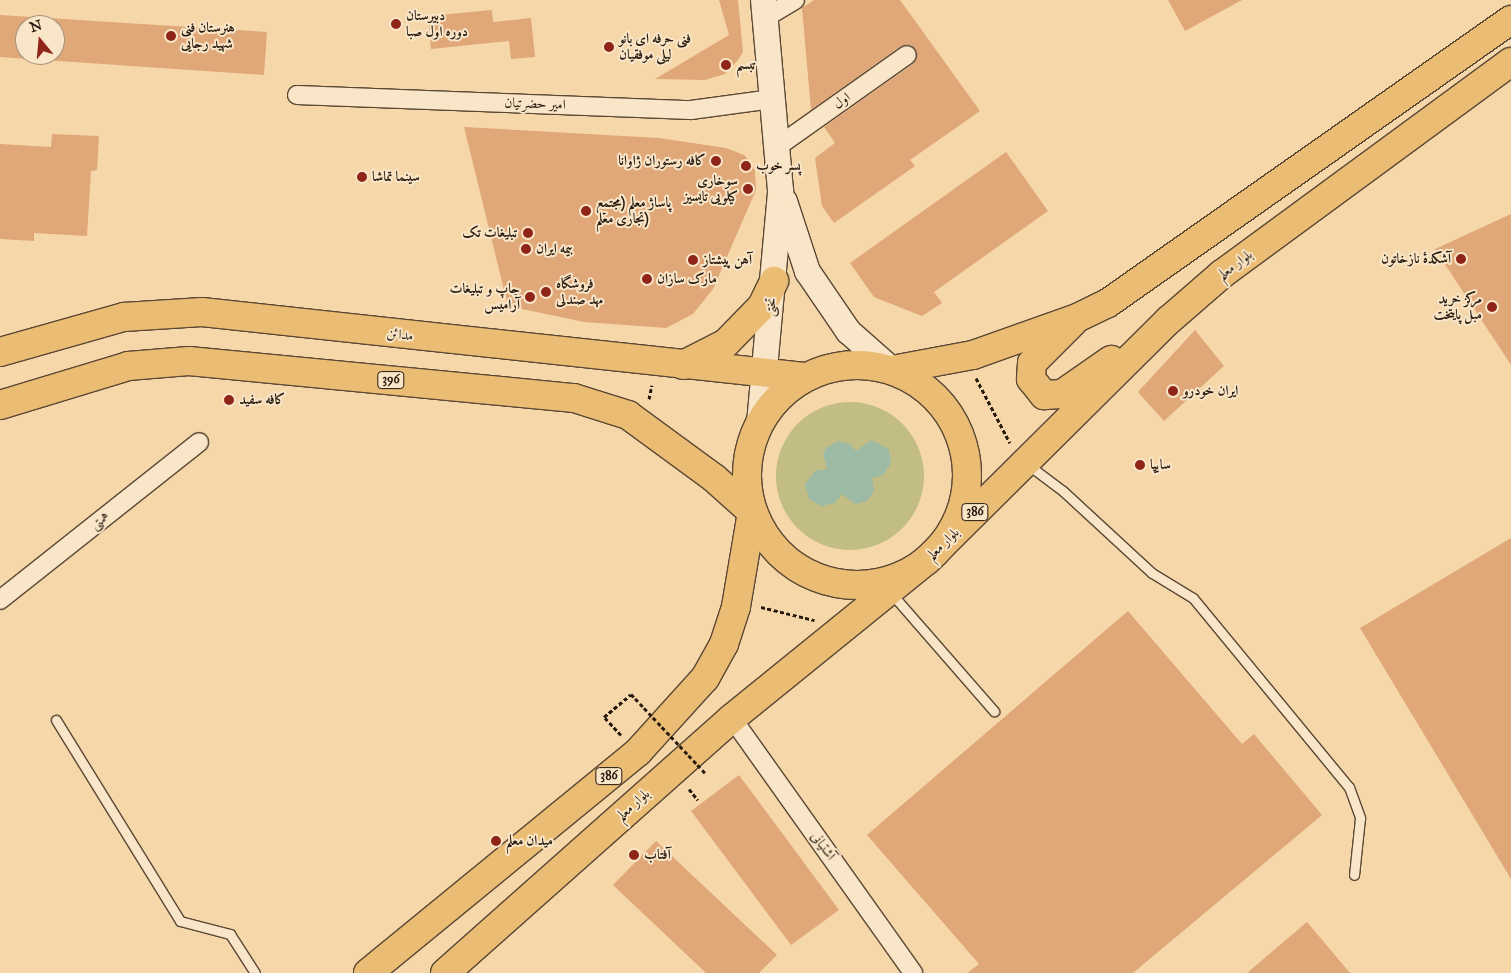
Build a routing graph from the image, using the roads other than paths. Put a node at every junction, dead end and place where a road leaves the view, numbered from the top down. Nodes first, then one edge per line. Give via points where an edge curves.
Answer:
1 (794, 0) edge
2 (764, 9) edge
3 (1511, 20) edge
4 (907, 55) dead end
5 (1511, 62) edge
6 (297, 95) dead end
7 (772, 99) junction
8 (777, 147) junction
9 (780, 190) junction
10 (774, 281) junction
11 (1077, 318) junction
12 (1169, 320) junction
13 (0, 352) edge
14 (683, 365) junction
15 (892, 370) junction
16 (763, 374) junction
17 (805, 377) junction
18 (0, 405) edge
19 (759, 422) junction
20 (199, 442) dead end
21 (1025, 463) junction
22 (752, 512) junction
23 (927, 560) junction
24 (889, 590) junction
25 (0, 600) edge
26 (994, 711) dead end
27 (732, 718) junction
28 (56, 720) dead end
29 (1354, 875) dead end
30 (448, 971) edge
31 (255, 973) edge
32 (368, 973) edge
33 (914, 973) edge

1 - 2 street
2 - 7 main road, تختی
3 - 11 main road via 1108,303
4 - 8 street, اول
5 - 12 main road, بلوار معلم / 386 via 1222,274
6 - 7 street, امیر حضرتیان via 691,110
7 - 8 main road, تختی
8 - 9 main road, تختی
9 - 10 main road, تختی
9 - 15 main road, تختی via 807,271 848,331
10 - 14 main road via 762,306 726,343
10 - 16 main road, تختی
11 - 12 main road via 1032,363 1031,379 1044,395 1062,394
11 - 15 main road via 973,355
12 - 21 main road, بلوار معلم / 386
13 - 14 main road, مدائن via 124,317 202,312
14 - 16 main road, مدائن
15 - 17 main road via 853,365 833,367
15 - 23 main road via 918,383 940,402 956,427 966,455 967,484 961,512 947,538
16 - 17 main road, مدائن
16 - 19 main road, تختی
17 - 19 main road via 778,396
18 - 22 main road, 396 via 128,366 189,361 228,362 574,398 628,415 714,478
19 - 22 main road via 748,451 746,482
20 - 25 street, همتی
21 - 23 main road, بلوار معلم / 386
21 - 29 lane via 1062,491 1152,573 1193,598 1349,787 1360,818
22 - 23 main road via 769,543 795,566 827,581 862,585 888,579
22 - 32 main road, 386 via 736,607 724,644 705,678 638,752
23 - 24 main road, بلوار معلم / 386
24 - 26 lane
24 - 27 main road, بلوار معلم / 386
27 - 30 main road, بلوار معلم / 386
27 - 33 street, آشتیانی
28 - 31 lane via 180,921 230,934

